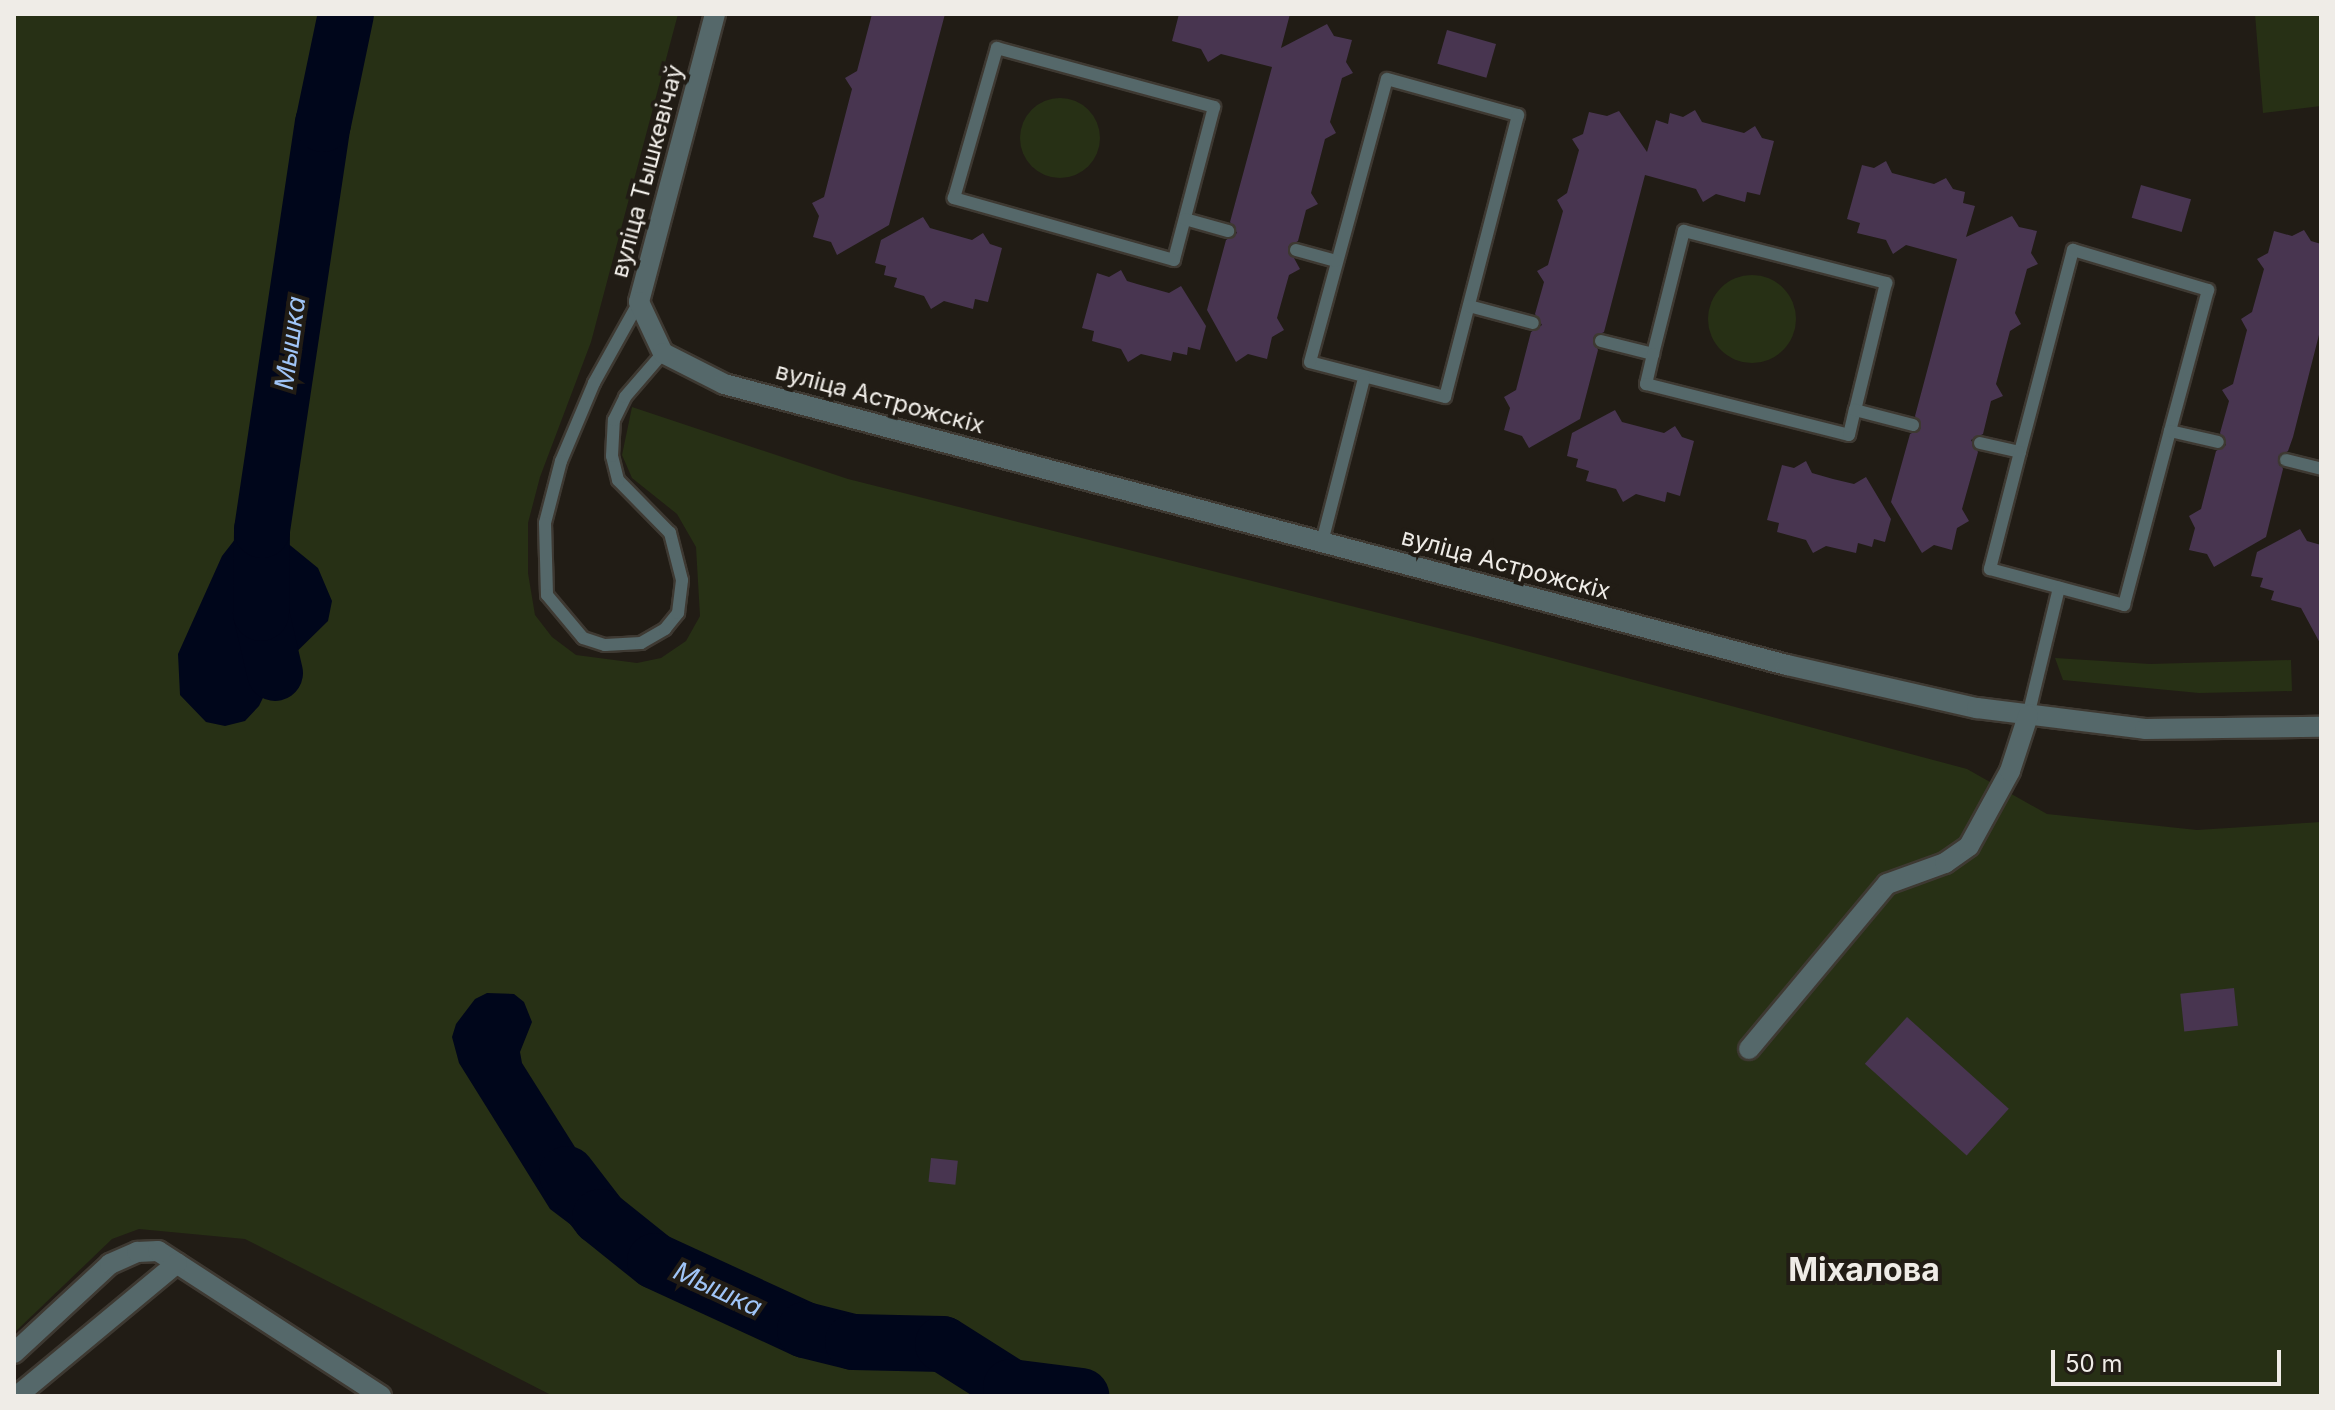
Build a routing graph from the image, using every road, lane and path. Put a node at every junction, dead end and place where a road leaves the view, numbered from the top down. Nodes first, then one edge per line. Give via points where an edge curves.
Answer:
1 (715, 14) edge
2 (1185, 219) junction
3 (1228, 231) dead end
4 (1296, 250) dead end
5 (1336, 261) junction
6 (639, 302) junction
7 (1469, 306) junction
8 (1533, 323) dead end
9 (1601, 341) dead end
10 (663, 353) junction
11 (1653, 354) junction
12 (1364, 379) junction
13 (1855, 410) junction
14 (1913, 425) dead end
15 (2170, 431) junction
16 (2218, 442) dead end
17 (1980, 443) dead end
18 (2020, 452) junction
19 (2286, 460) dead end
20 (2321, 469) edge
21 (1322, 542) junction
22 (2059, 588) junction
23 (2028, 716) junction
24 (2321, 727) edge
25 (1749, 1049) dead end
26 (177, 1263) junction
27 (14, 1353) edge
28 (17, 1396) edge
29 (381, 1396) edge

1 - 6 street, вуліца Тышкевічаў
2 - 2 lane via 1174,260 954,198 997,48 1214,107
2 - 3 lane
4 - 5 lane
5 - 7 lane via 1387,79 1518,115
5 - 12 lane via 1310,362
6 - 10 street, вуліца Тышкевічаў
6 - 10 lane via 594,383 561,461 545,523 547,595 583,638 605,645 641,643 665,629 678,613 682,580 670,533 618,480 612,456 614,420 625,397
7 - 8 lane
7 - 12 lane via 1445,397
9 - 11 lane
10 - 21 street, вуліца Астрожскіх via 724,384
11 - 13 lane via 1646,384 1849,435
11 - 13 lane via 1684,231 1886,283
12 - 21 lane
13 - 14 lane
15 - 16 lane
15 - 18 lane via 2208,290 2073,250
15 - 22 lane via 2124,605
17 - 18 lane
18 - 22 lane via 1990,569
19 - 20 lane
21 - 23 street, вуліца Астрожскіх via 1787,665
22 - 23 lane
23 - 24 street, вуліца Астрожскіх via 2214,731
23 - 25 street via 2010,771 1969,846 1945,863 1887,884
26 - 27 street via 158,1251 137,1252 110,1264
26 - 28 street
26 - 29 street

